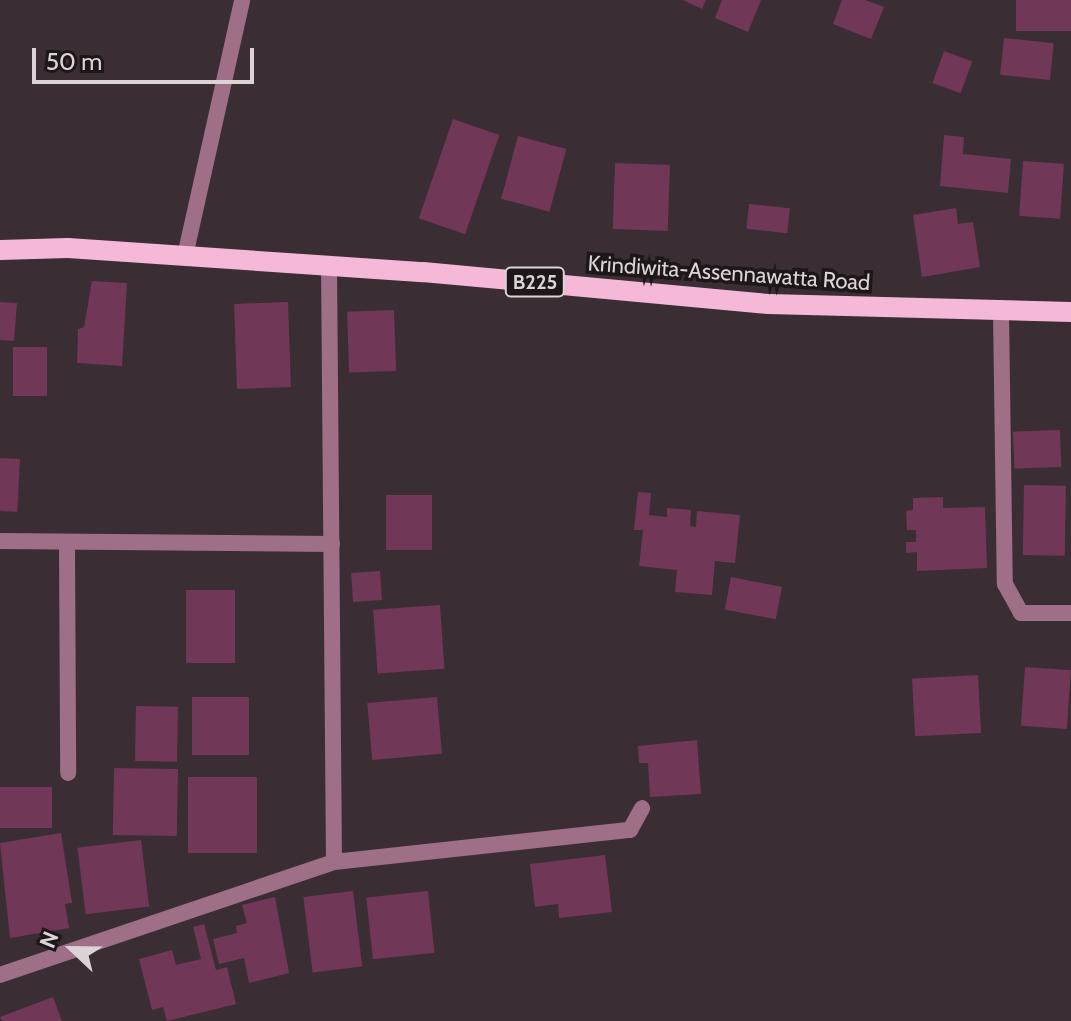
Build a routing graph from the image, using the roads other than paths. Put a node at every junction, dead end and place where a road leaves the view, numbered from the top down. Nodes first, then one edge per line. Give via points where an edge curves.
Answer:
1 (242, 0) edge
2 (0, 250) edge
3 (185, 256) junction
4 (329, 265) junction
5 (1001, 312) junction
6 (1071, 312) edge
7 (0, 541) edge
8 (67, 544) junction
9 (332, 544) junction
10 (1071, 613) edge
11 (68, 773) dead end
12 (642, 808) dead end
13 (334, 862) junction
14 (0, 975) edge

1 - 3 street
2 - 3 main road, Krindiwita-Assennawatta Road / B225 via 68,248
3 - 4 main road, Krindiwita-Assennawatta Road / B225
4 - 5 main road, Krindiwita-Assennawatta Road / B225 via 769,304
4 - 9 street
5 - 6 main road, Krindiwita-Assennawatta Road / B225
5 - 10 street via 1005,584 1021,613
7 - 8 street
8 - 9 street
8 - 11 street
9 - 13 street
12 - 13 street via 630,830
13 - 14 street

